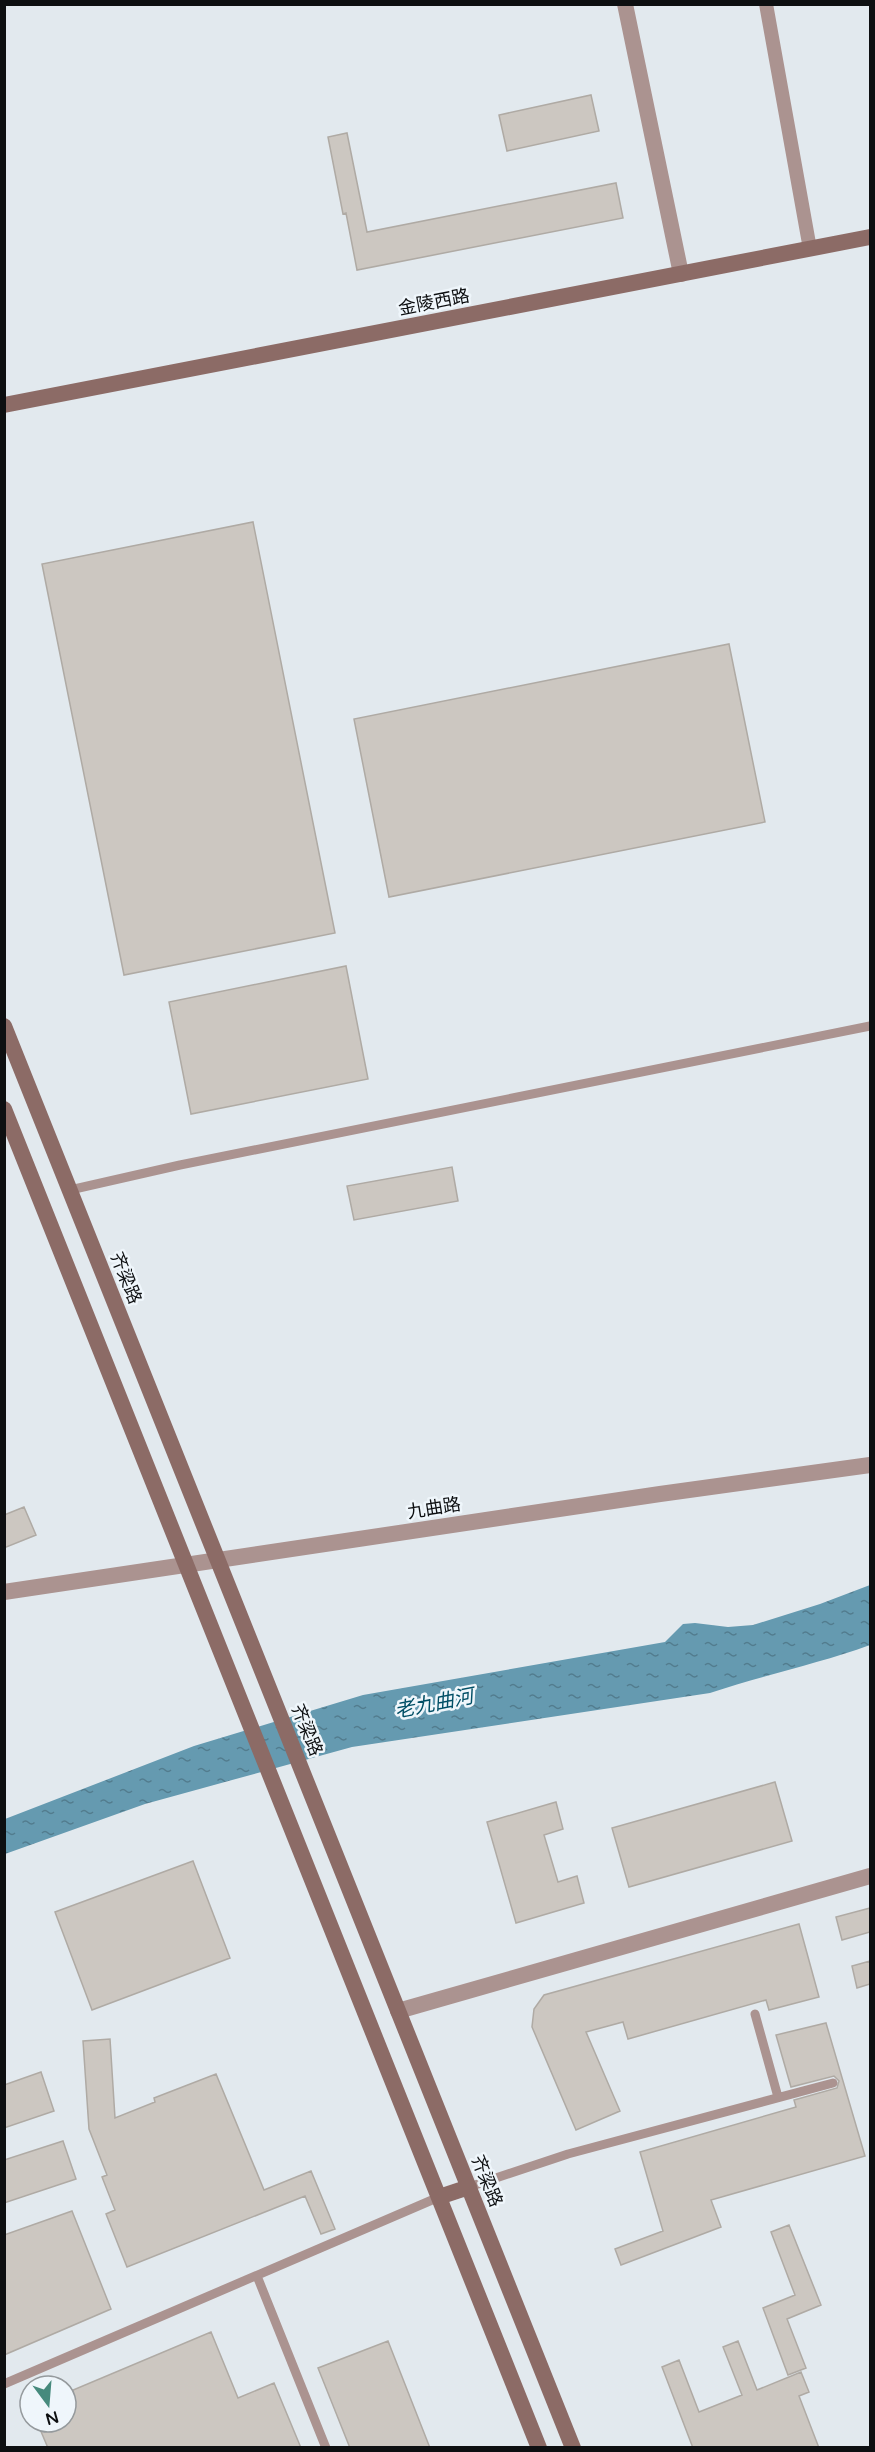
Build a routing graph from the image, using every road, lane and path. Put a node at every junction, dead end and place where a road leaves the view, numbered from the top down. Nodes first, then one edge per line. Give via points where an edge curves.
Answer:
1 (625, 4) edge
2 (766, 4) edge
3 (870, 237) edge
4 (810, 249) junction
5 (681, 274) junction
6 (4, 405) edge
7 (4, 1026) edge
8 (870, 1026) edge
9 (4, 1109) edge
10 (70, 1190) junction
11 (870, 1465) edge
12 (218, 1561) junction
13 (187, 1566) junction
14 (4, 1592) edge
15 (870, 1876) edge
16 (398, 2011) junction
17 (754, 2014) dead end
18 (833, 2083) dead end
19 (778, 2097) junction
20 (469, 2187) junction
21 (439, 2197) junction
22 (256, 2276) junction
23 (4, 2384) edge
24 (326, 2448) edge
25 (539, 2448) edge
26 (573, 2448) edge

1 - 5 street
2 - 4 street
3 - 4 main road, 金陵西路
4 - 5 main road, 金陵西路
5 - 6 main road, 金陵西路
7 - 10 main road, 齐梁路
8 - 10 lane
9 - 13 main road
10 - 12 main road, 齐梁路
11 - 12 street, 九曲路
12 - 13 street, 九曲路
12 - 16 main road, 齐梁路
13 - 14 street, 九曲路
13 - 21 main road
15 - 16 street
16 - 20 main road, 齐梁路
17 - 19 lane
18 - 19 lane
19 - 20 lane via 568,2154
20 - 21 main road
20 - 26 main road, 齐梁路
21 - 22 lane
21 - 25 main road
22 - 23 lane
22 - 24 lane

